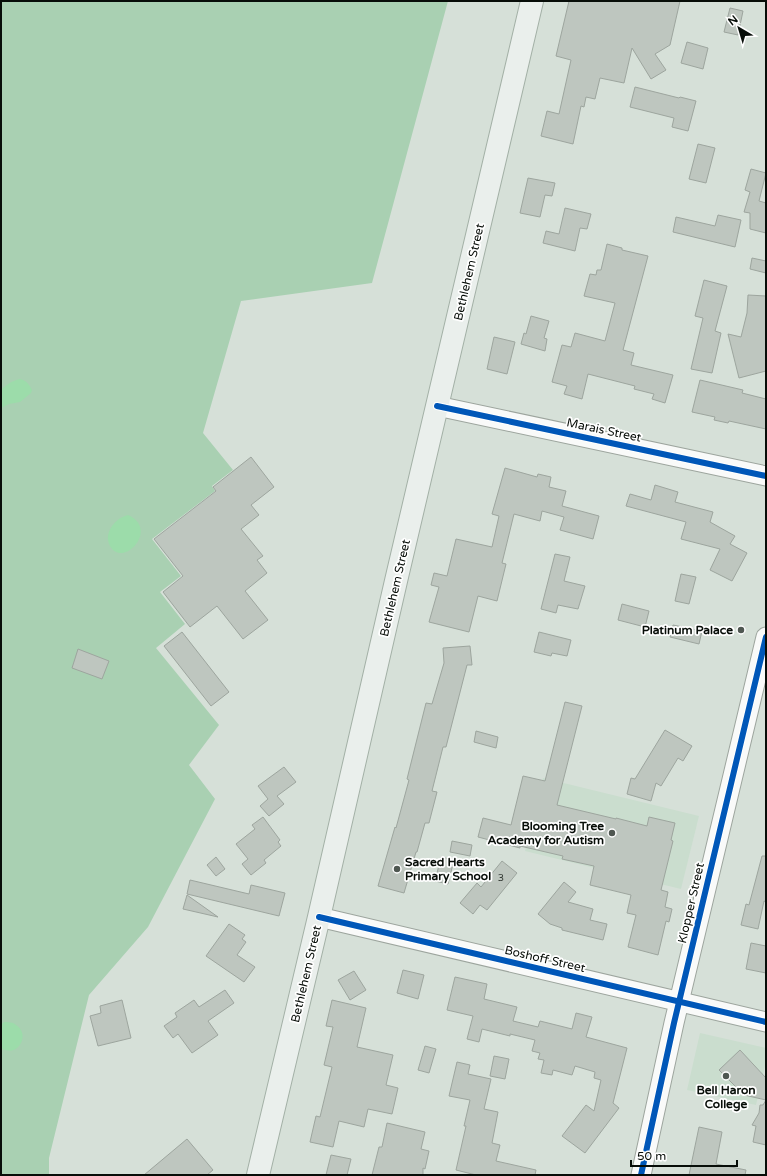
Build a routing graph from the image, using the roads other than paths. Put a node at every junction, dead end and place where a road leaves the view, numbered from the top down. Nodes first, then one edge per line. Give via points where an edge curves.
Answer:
1 (532, 1) edge
2 (437, 406) junction
3 (766, 476) edge
4 (766, 637) edge
5 (319, 917) junction
6 (679, 1001) junction
7 (766, 1022) edge
8 (258, 1175) edge
9 (641, 1175) edge

1 - 2 main road, Bethlehem Street
2 - 3 street, Marais Street
2 - 5 main road, Bethlehem Street
4 - 6 street, Klopper Street
5 - 6 street, Boshoff Street
5 - 8 main road, Bethlehem Street
6 - 7 street, Boshoff Street
6 - 9 street, Klopper Street

